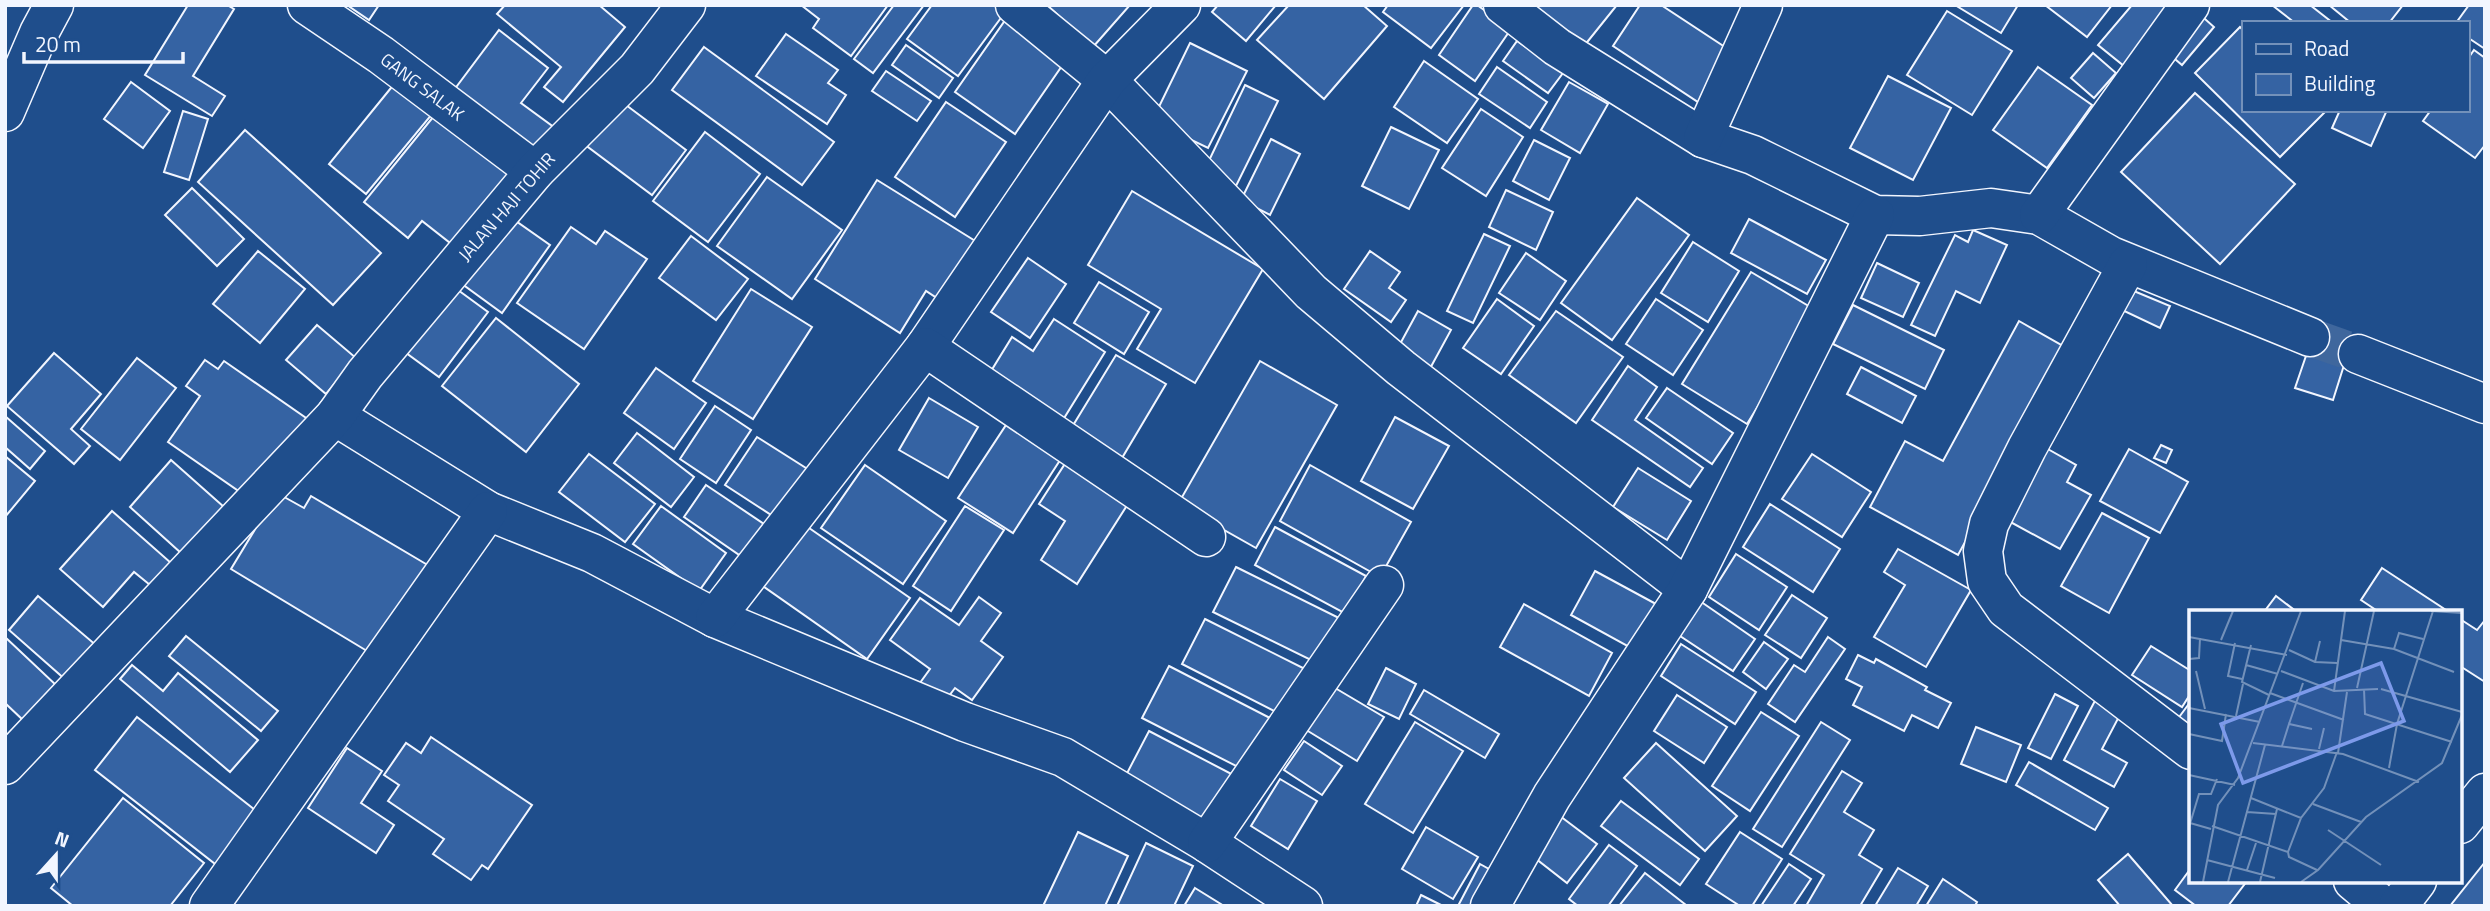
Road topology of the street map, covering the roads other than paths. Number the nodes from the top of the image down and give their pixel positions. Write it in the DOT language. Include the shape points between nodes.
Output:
graph roads {
  1 [pos="54,5"];
  2 [pos="307,5"];
  3 [pos="686,5"];
  4 [pos="1015,5"];
  5 [pos="1181,5"];
  6 [pos="1503,5"];
  7 [pos="1763,5"];
  8 [pos="2190,5"];
  9 [pos="1107,80"];
  10 [pos="5,112"];
  11 [pos="1703,138"];
  12 [pos="535,171"];
  13 [pos="1875,215"];
  14 [pos="2039,215"];
  15 [pos="2128,264"];
  16 [pos="2310,337"];
  17 [pos="925,347"];
  18 [pos="2358,354"];
  19 [pos="2485,404"];
  20 [pos="335,416"];
  21 [pos="488,512"];
  22 [pos="1206,537"];
  23 [pos="1384,585"];
  24 [pos="1688,589"];
  25 [pos="715,618"];
  26 [pos="2189,748"];
  27 [pos="5,765"];
  28 [pos="2485,793"];
  29 [pos="2462,822"];
  30 [pos="1208,843"];
  31 [pos="2355,883"];
  32 [pos="2415,883"];
  33 [pos="209,906"];
  34 [pos="1303,906"];
  35 [pos="1490,906"];
  36 [pos="2383,906"];
  37 [pos="2398,906"];
  1 -- 10 [label="street"];
  2 -- 12 [label="street, GANG SALAK"];
  3 -- 12 [label="street, JALAN HAJI TOHIR" via="637,69"];
  4 -- 9 [label="street"];
  5 -- 9 [label="street"];
  6 -- 11 [label="street" via="1557,47"];
  7 -- 11 [label="street"];
  8 -- 14 [label="street"];
  9 -- 17 [label="street"];
  9 -- 24 [label="street" via="1311,292 1401,368"];
  11 -- 13 [label="street" via="1753,155"];
  12 -- 20 [label="street, JALAN HAJI TOHIR"];
  13 -- 14 [label="street" via="1920,216 1991,208"];
  13 -- 24 [label="street"];
  14 -- 15 [label="street"];
  15 -- 16 [label="street"];
  15 -- 26 [label="street" via="2027,448 1989,524 1983,551 1987,581 2006,609"];
  17 -- 22 [label="street"];
  17 -- 25 [label="street"];
  18 -- 19 [label="street"];
  20 -- 21 [label="street"];
  20 -- 27 [label="street, JALAN HAJI TOHIR"];
  21 -- 25 [label="street" via="592,553"];
  21 -- 33 [label="street"];
  23 -- 30 [label="street"];
  24 -- 35 [label="street" via="1552,796"];
  25 -- 30 [label="street" via="965,722 1063,757"];
  28 -- 29 [label="street"];
  30 -- 34 [label="street"];
  31 -- 36 [label="street"];
  32 -- 37 [label="street"];
}
